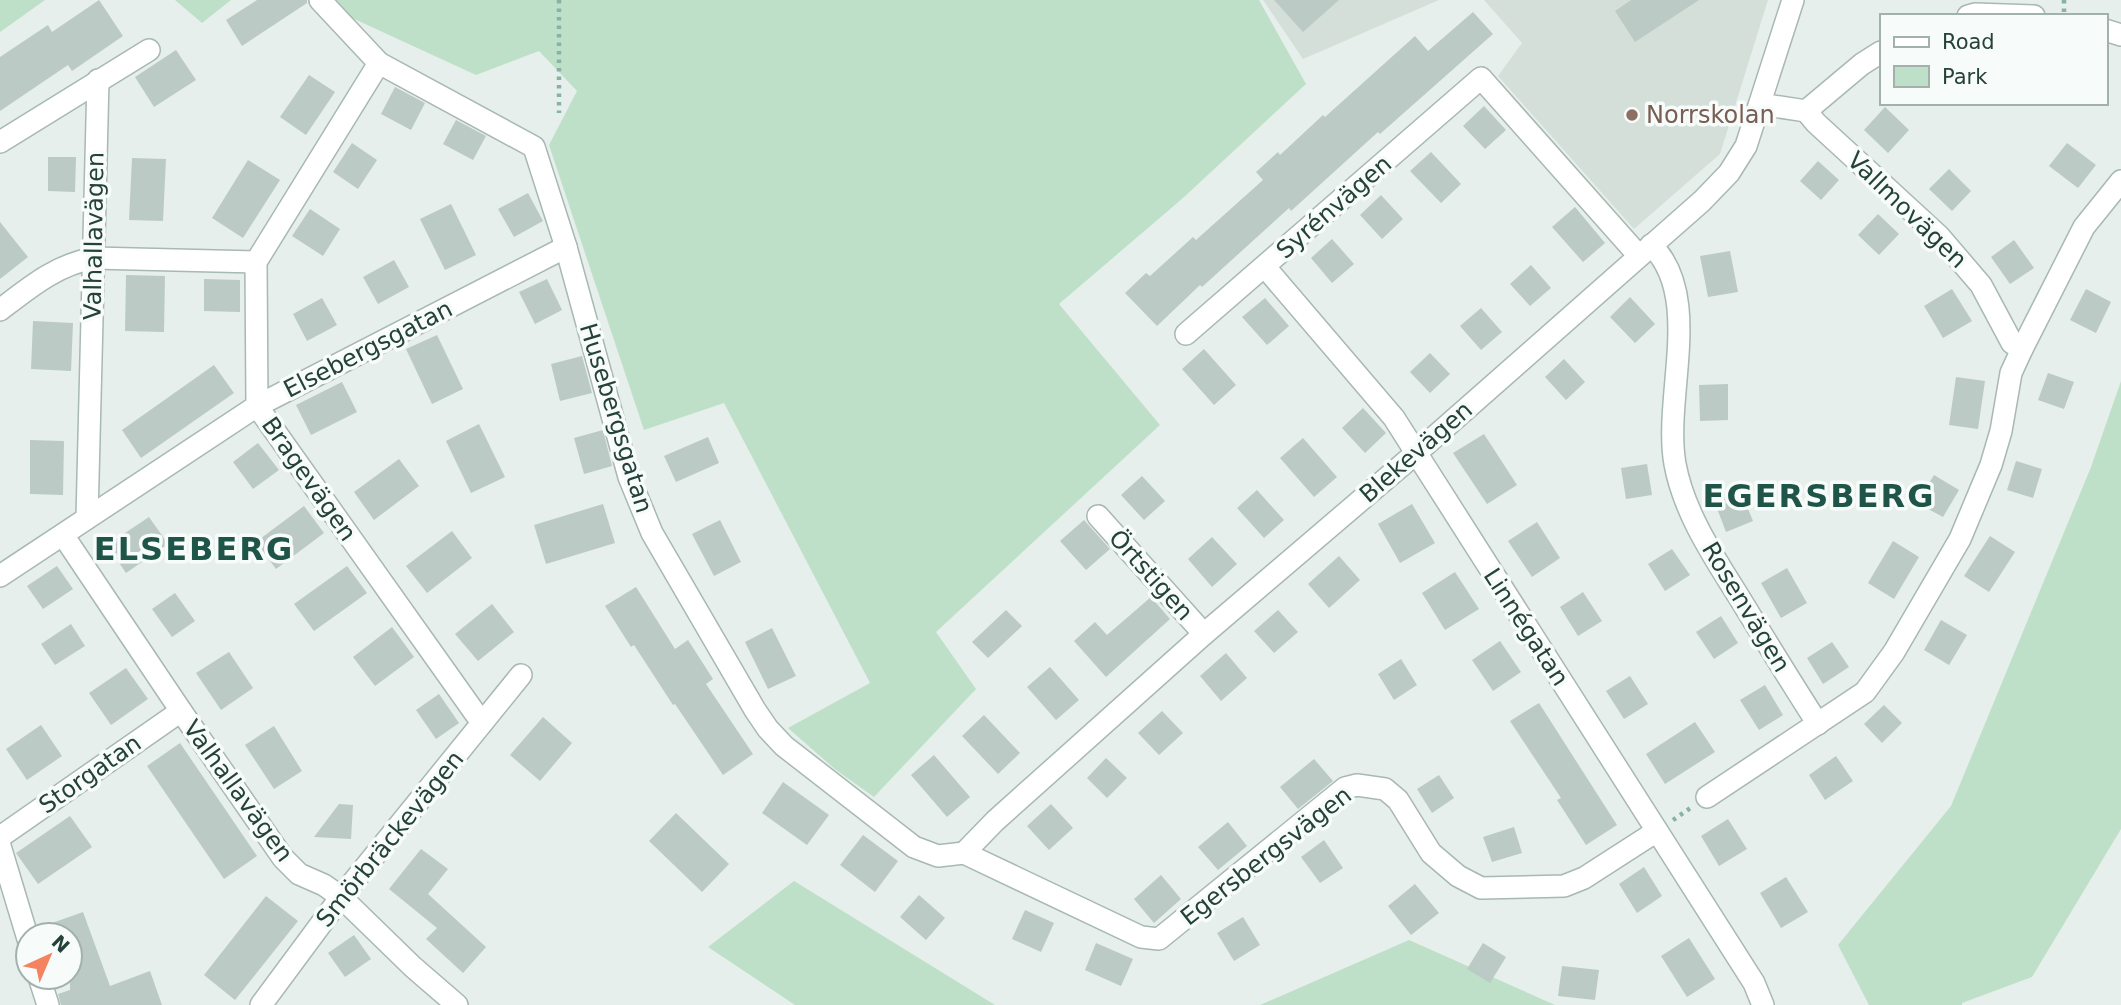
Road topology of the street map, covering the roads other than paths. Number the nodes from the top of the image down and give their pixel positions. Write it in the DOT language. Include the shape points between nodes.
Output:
graph roads {
  1 [pos="320,0"];
  2 [pos="1793,0"];
  3 [pos="149,50"];
  4 [pos="1880,53"];
  5 [pos="379,62"];
  6 [pos="1481,78"];
  7 [pos="98,80"];
  8 [pos="1760,104"];
  9 [pos="1806,111"];
  10 [pos="0,142"];
  11 [pos="2121,181"];
  12 [pos="566,247"];
  13 [pos="1645,250"];
  14 [pos="94,258"];
  15 [pos="256,262"];
  16 [pos="1265,267"];
  17 [pos="0,310"];
  18 [pos="1186,334"];
  19 [pos="2022,349"];
  20 [pos="257,406"];
  21 [pos="1416,454"];
  22 [pos="1098,516"];
  23 [pos="87,518"];
  24 [pos="63,535"];
  25 [pos="0,576"];
  26 [pos="1204,634"];
  27 [pos="521,675"];
  28 [pos="181,711"];
  29 [pos="482,723"];
  30 [pos="1818,724"];
  31 [pos="1707,797"];
  32 [pos="1657,831"];
  33 [pos="0,837"];
  34 [pos="0,846"];
  35 [pos="964,853"];
  36 [pos="341,897"];
  37 [pos="23,921"];
  38 [pos="261,1005"];
  39 [pos="457,1005"];
  40 [pos="1763,1005"];
  1 -- 5 [label="street, Husebergsgatan"];
  2 -- 8 [label="street, Blekevägen"];
  3 -- 7 [label="street"];
  4 -- 9 [label="street"];
  5 -- 12 [label="street, Husebergsgatan" via="534,147"];
  5 -- 15 [label="street"];
  6 -- 13 [label="street, Rosenvägen"];
  6 -- 16 [label="street, Syrénvägen"];
  7 -- 10 [label="street"];
  7 -- 14 [label="street, Valhallavägen"];
  8 -- 9 [label="street"];
  8 -- 13 [label="street, Blekevägen" via="1746,146 1729,173"];
  9 -- 19 [label="street, Vallmovägen" via="1940,236 1981,285 2012,343"];
  11 -- 19 [label="street" via="2084,227"];
  12 -- 20 [label="street, Elsebergsgatan"];
  12 -- 35 [label="street, Husebergsgatan" via="639,507 755,710 783,746 914,847 938,856"];
  13 -- 21 [label="street, Blekevägen"];
  13 -- 30 [label="street, Rosenvägen" via="1669,267 1679,303 1671,437 1686,500 1708,547"];
  14 -- 15 [label="street"];
  14 -- 17 [label="street" via="53,272"];
  14 -- 23 [label="street, Valhallavägen"];
  15 -- 20 [label="street, Bragevägen"];
  16 -- 18 [label="street, Syrénvägen"];
  16 -- 21 [label="street, Linnégatan" via="1394,418"];
  19 -- 30 [label="street" via="2011,373 1991,465 1925,602 1865,692"];
  20 -- 23 [label="street, Elsebergsgatan"];
  20 -- 29 [label="street, Bragevägen"];
  21 -- 26 [label="street, Blekevägen"];
  21 -- 32 [label="street, Linnégatan"];
  22 -- 26 [label="street, Örtstigen"];
  23 -- 24 [label="street, Elsebergsgatan"];
  24 -- 25 [label="street, Elsebergsgatan"];
  24 -- 28 [label="street, Valhallavägen"];
  26 -- 35 [label="street, Blekevägen"];
  27 -- 29 [label="street, Smörbräckevägen"];
  28 -- 33 [label="street, Storgatan"];
  28 -- 36 [label="street, Valhallavägen" via="283,858 299,874"];
  29 -- 36 [label="street, Smörbräckevägen"];
  30 -- 31 [label="street"];
  32 -- 35 [label="street, Egersbergsvägen" via="1564,886 1481,888 1431,853 1398,800 1385,789 1357,785 1345,789 1159,939 1141,937"];
  32 -- 40 [label="street, Linnégatan" via="1754,983"];
  34 -- 37 [label="street"];
  36 -- 38 [label="street, Smörbräckevägen"];
  36 -- 39 [label="street, Valhallavägen"];
}
